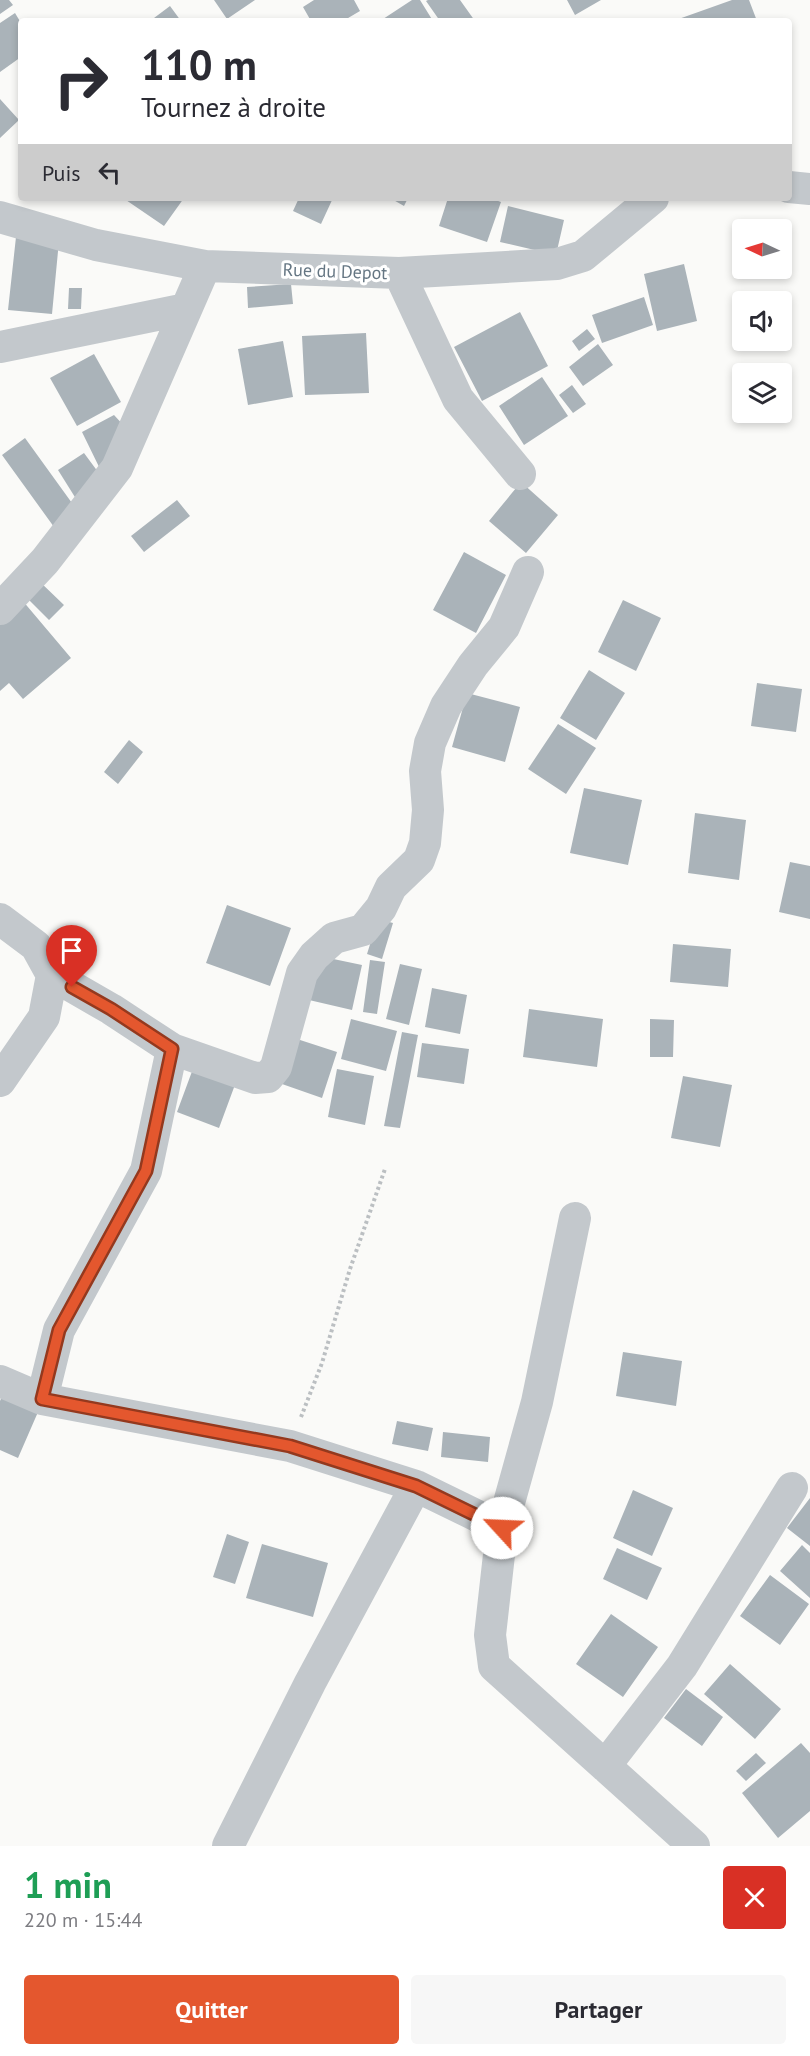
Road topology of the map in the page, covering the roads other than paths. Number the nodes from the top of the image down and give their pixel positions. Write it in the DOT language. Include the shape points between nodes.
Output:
graph roads {
  1 [pos="792,187"];
  2 [pos="810,189"];
  3 [pos="649,201"];
  4 [pos="0,217"];
  5 [pos="205,266"];
  6 [pos="399,273"];
  7 [pos="186,309"];
  8 [pos="0,347"];
  9 [pos="519,474"];
  10 [pos="528,572"];
  11 [pos="0,609"];
  12 [pos="0,919"];
  13 [pos="52,975"];
  14 [pos="172,1049"];
  15 [pos="0,1081"];
  16 [pos="575,1218"];
  17 [pos="0,1381"];
  18 [pos="42,1399"];
  19 [pos="416,1486"];
  20 [pos="792,1488"];
  21 [pos="502,1528"];
  22 [pos="605,1766"];
  23 [pos="228,1846"];
  24 [pos="694,1846"];
  1 -- 2 [label="street"];
  3 -- 6 [label="street, Rue du Depot" via="582,256 557,264"];
  4 -- 5 [label="street, Rue du Depot" via="96,245"];
  5 -- 6 [label="street, Rue du Depot"];
  5 -- 7 [label="street"];
  6 -- 9 [label="street" via="458,399"];
  7 -- 8 [label="street"];
  7 -- 11 [label="street" via="117,468 45,561"];
  10 -- 14 [label="street" via="504,627 446,706 430,743 425,771 425,843 419,860 391,887 381,908 363,930 334,938 302,973 276,1067 268,1077 255,1078"];
  12 -- 13 [label="street" via="36,946"];
  13 -- 14 [label="street"];
  13 -- 15 [label="street" via="44,1017"];
  14 -- 18 [label="street" via="146,1171 59,1330"];
  16 -- 21 [label="street" via="537,1402"];
  17 -- 18 [label="street"];
  18 -- 19 [label="street" via="290,1446"];
  19 -- 21 [label="street"];
  19 -- 23 [label="street"];
  20 -- 22 [label="street" via="682,1666"];
  21 -- 22 [label="street" via="490,1635 495,1666"];
  22 -- 24 [label="street"];
}
